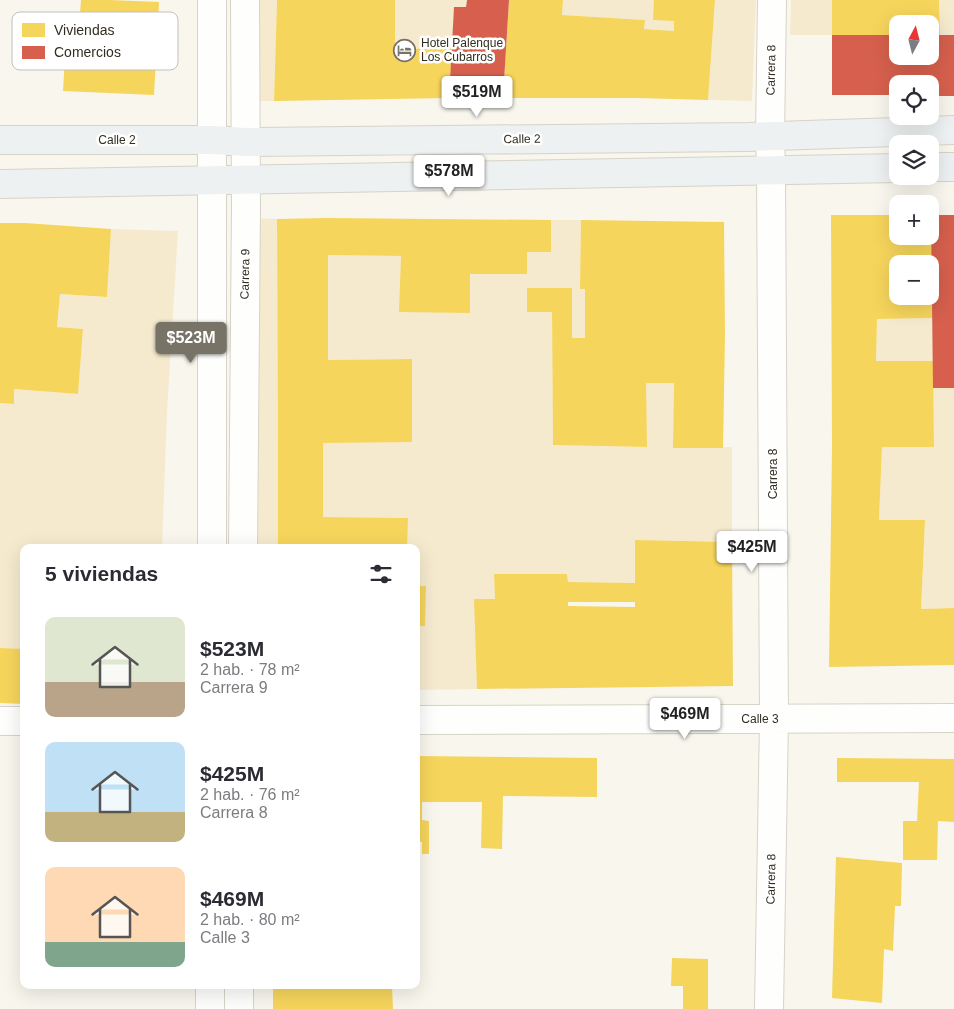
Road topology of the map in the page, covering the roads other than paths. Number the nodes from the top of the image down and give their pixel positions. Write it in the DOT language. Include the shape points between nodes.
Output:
graph roads {
  1 [pos="212,0"];
  2 [pos="245,0"];
  3 [pos="772,0"];
  4 [pos="954,130"];
  5 [pos="770,136"];
  6 [pos="0,140"];
  7 [pos="213,140"];
  8 [pos="246,142"];
  9 [pos="954,166"];
  10 [pos="939,167"];
  11 [pos="889,168"];
  12 [pos="771,170"];
  13 [pos="246,179"];
  14 [pos="213,180"];
  15 [pos="0,184"];
  16 [pos="212,544"];
  17 [pos="242,544"];
  18 [pos="954,718"];
  19 [pos="774,719"];
  20 [pos="420,720"];
  21 [pos="0,721"];
  22 [pos="20,721"];
  23 [pos="210,989"];
  24 [pos="239,989"];
  25 [pos="210,1009"];
  26 [pos="239,1009"];
  27 [pos="769,1009"];
  1 -- 7 [label="street"];
  2 -- 8 [label="street, Carrera 9"];
  3 -- 5 [label="street, Carrera 8"];
  4 -- 5 [label="street, Calle 2"];
  5 -- 8 [label="street, Calle 2"];
  5 -- 12 [label="street, Carrera 8"];
  6 -- 7 [label="street, Calle 2"];
  7 -- 8 [label="street, Calle 2"];
  7 -- 14 [label="street"];
  8 -- 13 [label="street, Carrera 9"];
  9 -- 10 [label="street"];
  11 -- 12 [label="street"];
  12 -- 13 [label="street"];
  12 -- 19 [label="street, Carrera 8"];
  13 -- 14 [label="street"];
  13 -- 17 [label="street, Carrera 9"];
  14 -- 15 [label="street"];
  14 -- 16 [label="street"];
  18 -- 19 [label="street, Calle 3"];
  19 -- 20 [label="street, Calle 3"];
  19 -- 27 [label="street, Carrera 8"];
  21 -- 22 [label="street"];
  23 -- 25 [label="street"];
  24 -- 26 [label="street"];
}
